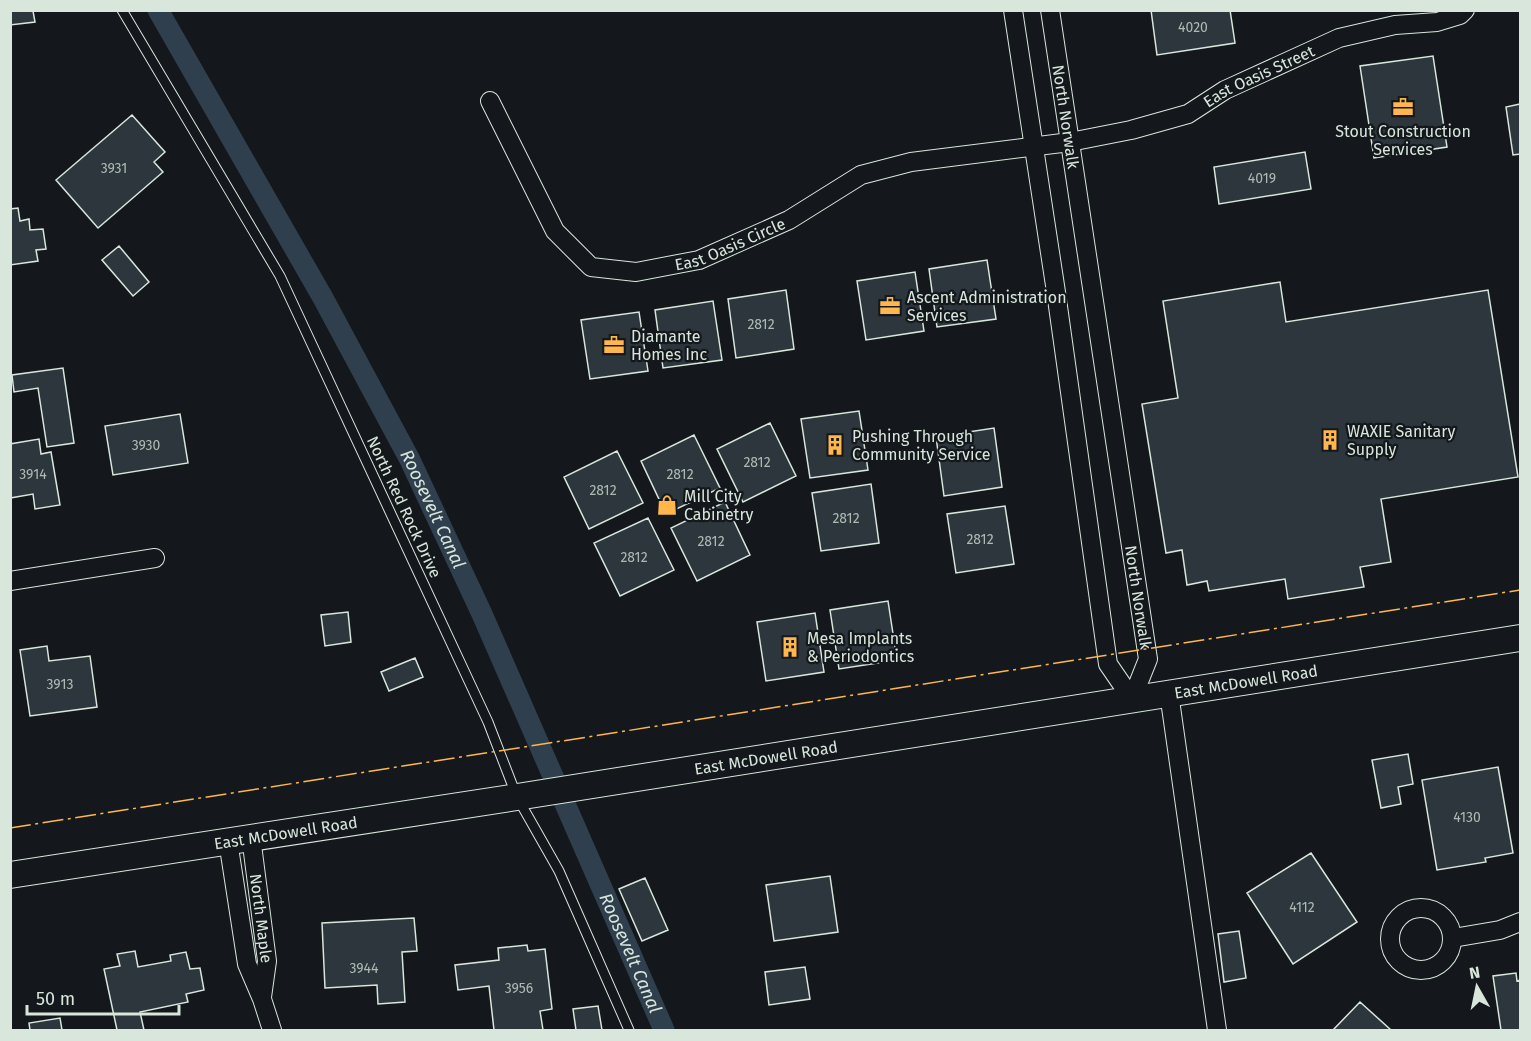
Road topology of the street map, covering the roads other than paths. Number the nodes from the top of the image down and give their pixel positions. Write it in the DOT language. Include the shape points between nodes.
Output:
graph roads {
  1 [pos="122,10"];
  2 [pos="1013,10"];
  3 [pos="1050,10"];
  4 [pos="1465,10"];
  5 [pos="490,100"];
  6 [pos="1061,143"];
  7 [pos="1033,147"];
  8 [pos="155,558"];
  9 [pos="10,581"];
  10 [pos="1521,638"];
  11 [pos="1169,693"];
  12 [pos="1132,699"];
  13 [pos="522,796"];
  14 [pos="239,839"];
  15 [pos="10,875"];
  16 [pos="1521,922"];
  17 [pos="1453,938"];
  18 [pos="272,1030"];
  19 [pos="629,1030"];
  20 [pos="1217,1030"];
  1 -- 13 [label="lane, North Red Rock Drive" via="280,276"];
  2 -- 7 [label="street"];
  3 -- 6 [label="street, North Norwalk"];
  4 -- 6 [label="street, East Oasis Street" via="1437,22 1395,25 1339,38 1226,90 1188,114"];
  5 -- 7 [label="street, East Oasis Circle" via="555,231 591,267 636,272 699,260 789,220 861,174 911,162"];
  6 -- 7 [label="street, East Oasis Circle"];
  6 -- 12 [label="street, North Norwalk" via="1148,659"];
  7 -- 12 [label="street" via="1108,664"];
  8 -- 9 [label="street"];
  10 -- 11 [label="main road, East McDowell Road"];
  11 -- 12 [label="main road, East McDowell Road"];
  11 -- 20 [label="street"];
  12 -- 13 [label="main road, East McDowell Road"];
  13 -- 14 [label="main road, East McDowell Road"];
  13 -- 19 [label="lane, North Red Rock Drive"];
  14 -- 15 [label="main road, East McDowell Road"];
  14 -- 18 [label="street, North Maple" via="247,964"];
  16 -- 17 [label="street"];
}
